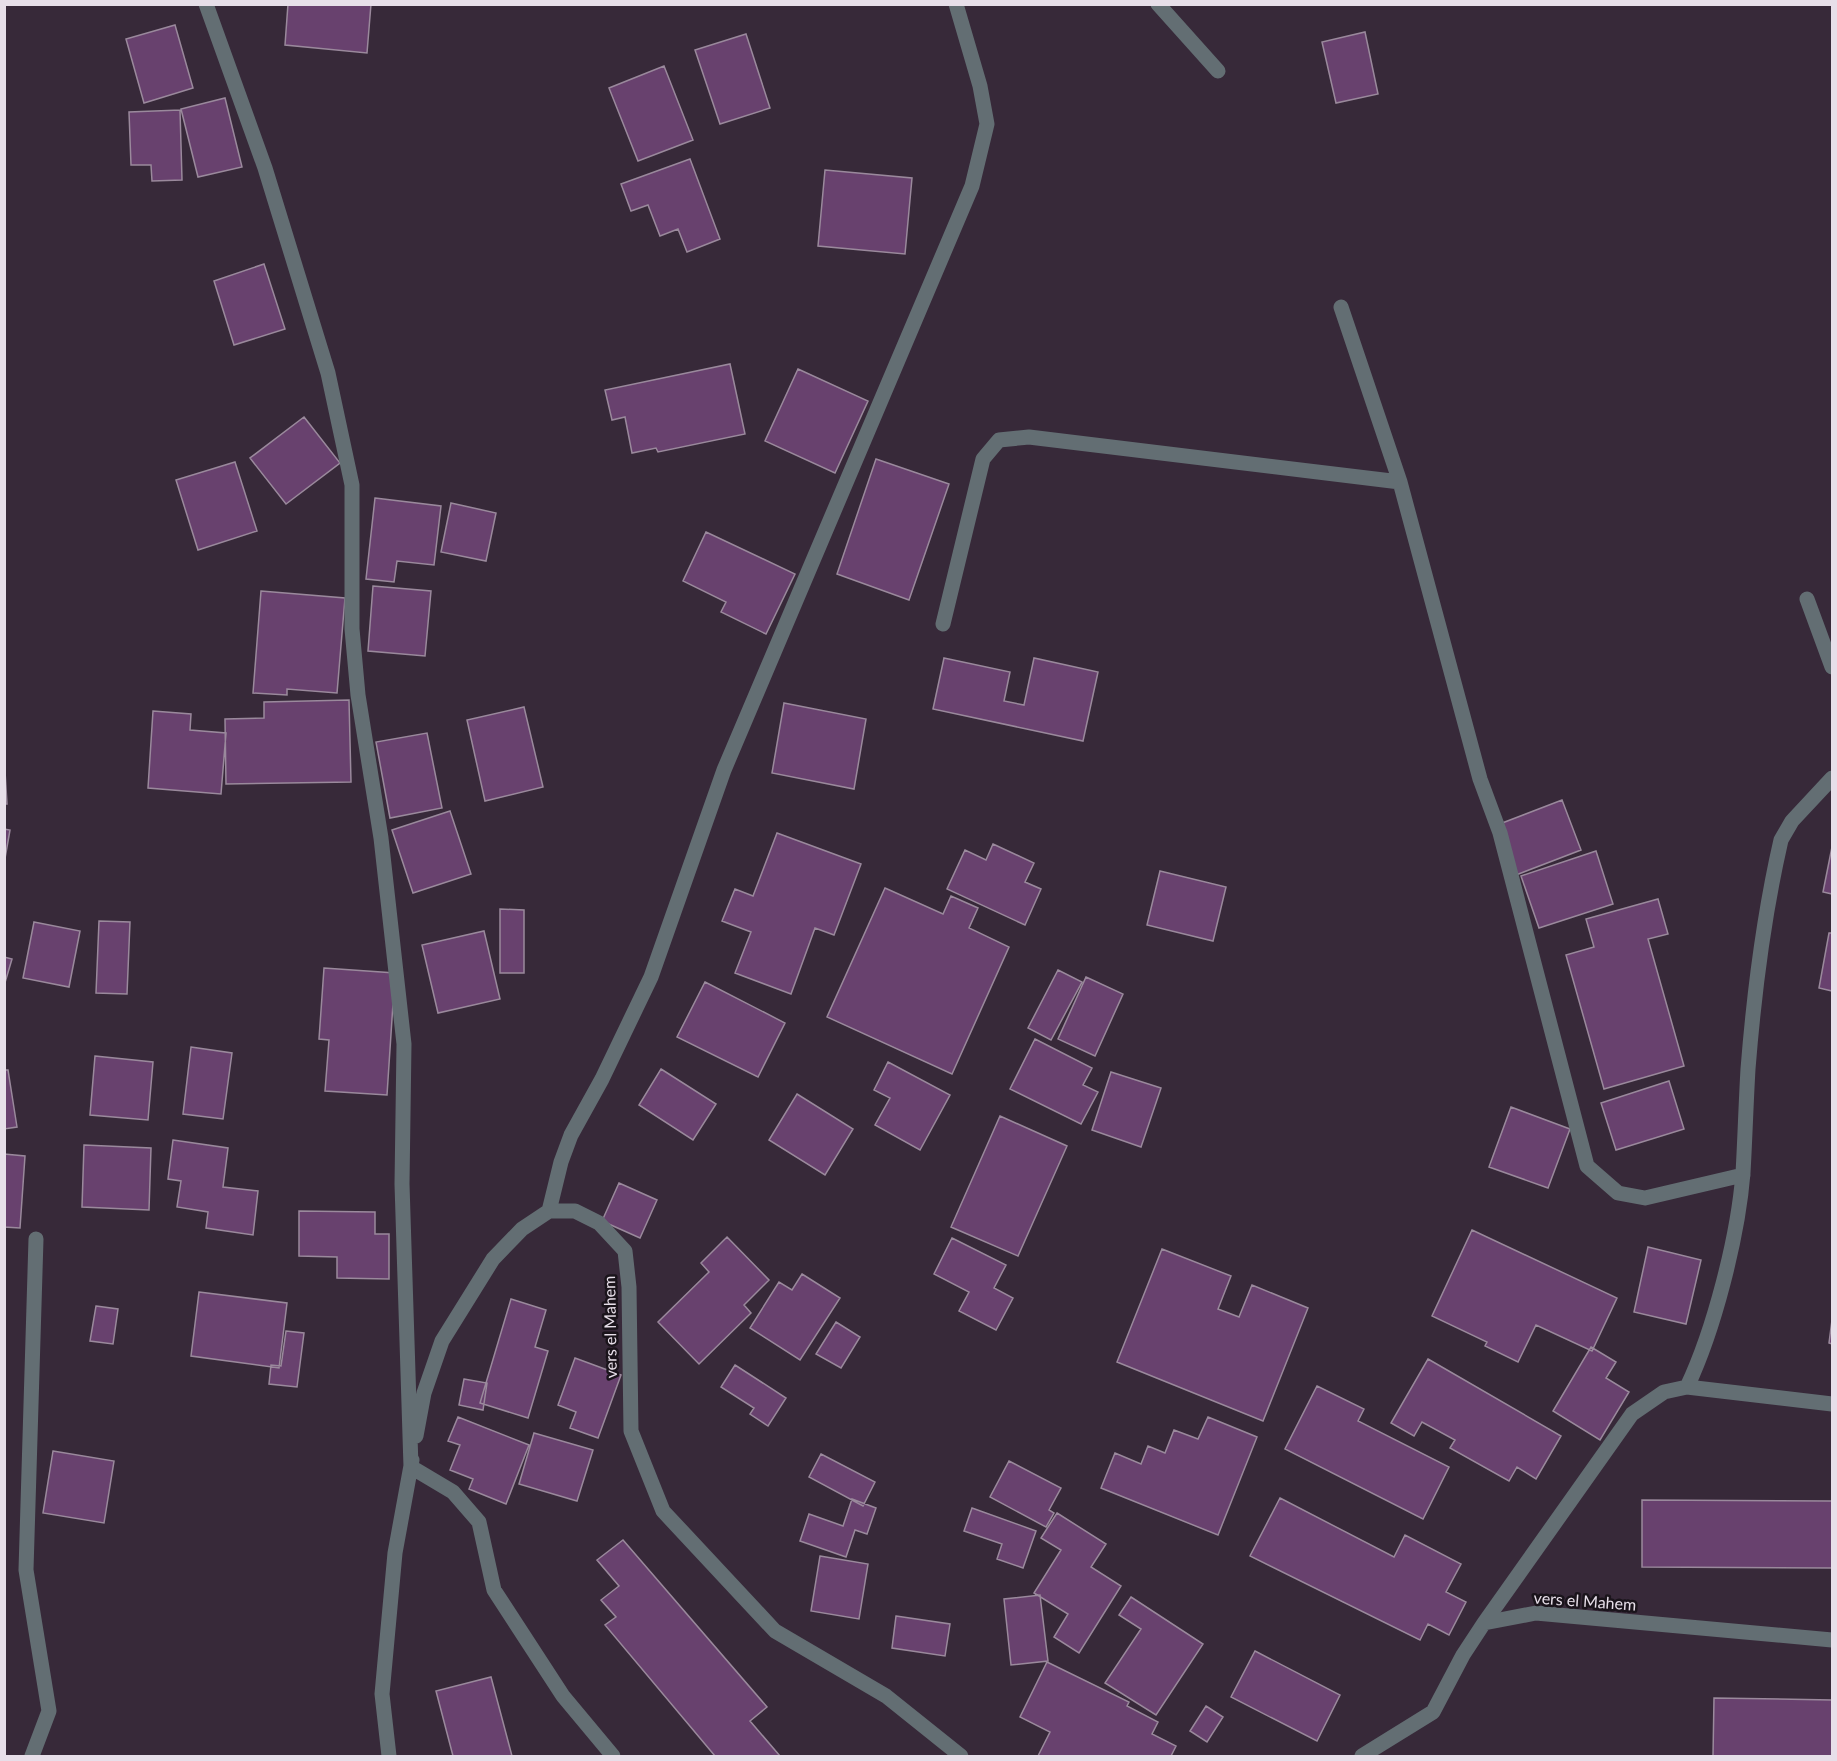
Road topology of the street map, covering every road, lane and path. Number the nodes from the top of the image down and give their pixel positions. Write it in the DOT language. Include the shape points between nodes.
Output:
graph roads {
  1 [pos="206,4"];
  2 [pos="956,4"];
  3 [pos="1158,4"];
  4 [pos="1218,71"];
  5 [pos="1341,307"];
  6 [pos="1400,482"];
  7 [pos="1807,598"];
  8 [pos="943,624"];
  9 [pos="1833,667"];
  10 [pos="1833,778"];
  11 [pos="1743,1175"];
  12 [pos="549,1211"];
  13 [pos="36,1239"];
  14 [pos="1687,1387"];
  15 [pos="1833,1404"];
  16 [pos="411,1467"];
  17 [pos="1484,1623"];
  18 [pos="1833,1641"];
  19 [pos="32,1756"];
  20 [pos="389,1756"];
  21 [pos="614,1756"];
  22 [pos="962,1756"];
  23 [pos="1362,1756"];
  1 -- 16 [label="street" via="265,168 328,373 352,484 352,629 358,695 382,849 404,1044 402,1184"];
  2 -- 12 [label="street" via="987,124 972,186 724,770 651,977 571,1135"];
  3 -- 4 [label="street"];
  5 -- 6 [label="street"];
  6 -- 8 [label="street" via="1029,437 999,440 983,459"];
  6 -- 11 [label="street" via="1480,779 1500,833 1587,1166 1618,1193 1645,1198"];
  7 -- 9 [label="street"];
  10 -- 11 [label="street" via="1792,820 1781,840 1748,1067"];
  11 -- 14 [label="street" via="1716,1306 1702,1356"];
  12 -- 16 [label="street" via="522,1229 493,1258 442,1341 424,1394"];
  12 -- 22 [label="street, vers el Mahem" via="575,1211 598,1223 625,1251 631,1431 663,1511 775,1631 886,1696"];
  13 -- 19 [label="street" via="26,1570 49,1711"];
  14 -- 15 [label="street"];
  14 -- 17 [label="street" via="1664,1392 1632,1414"];
  16 -- 20 [label="street" via="395,1553 382,1694"];
  16 -- 21 [label="street" via="453,1492 479,1522 494,1590 563,1696"];
  17 -- 18 [label="street, vers el Mahem" via="1536,1613"];
  17 -- 23 [label="street" via="1432,1712"];
}
